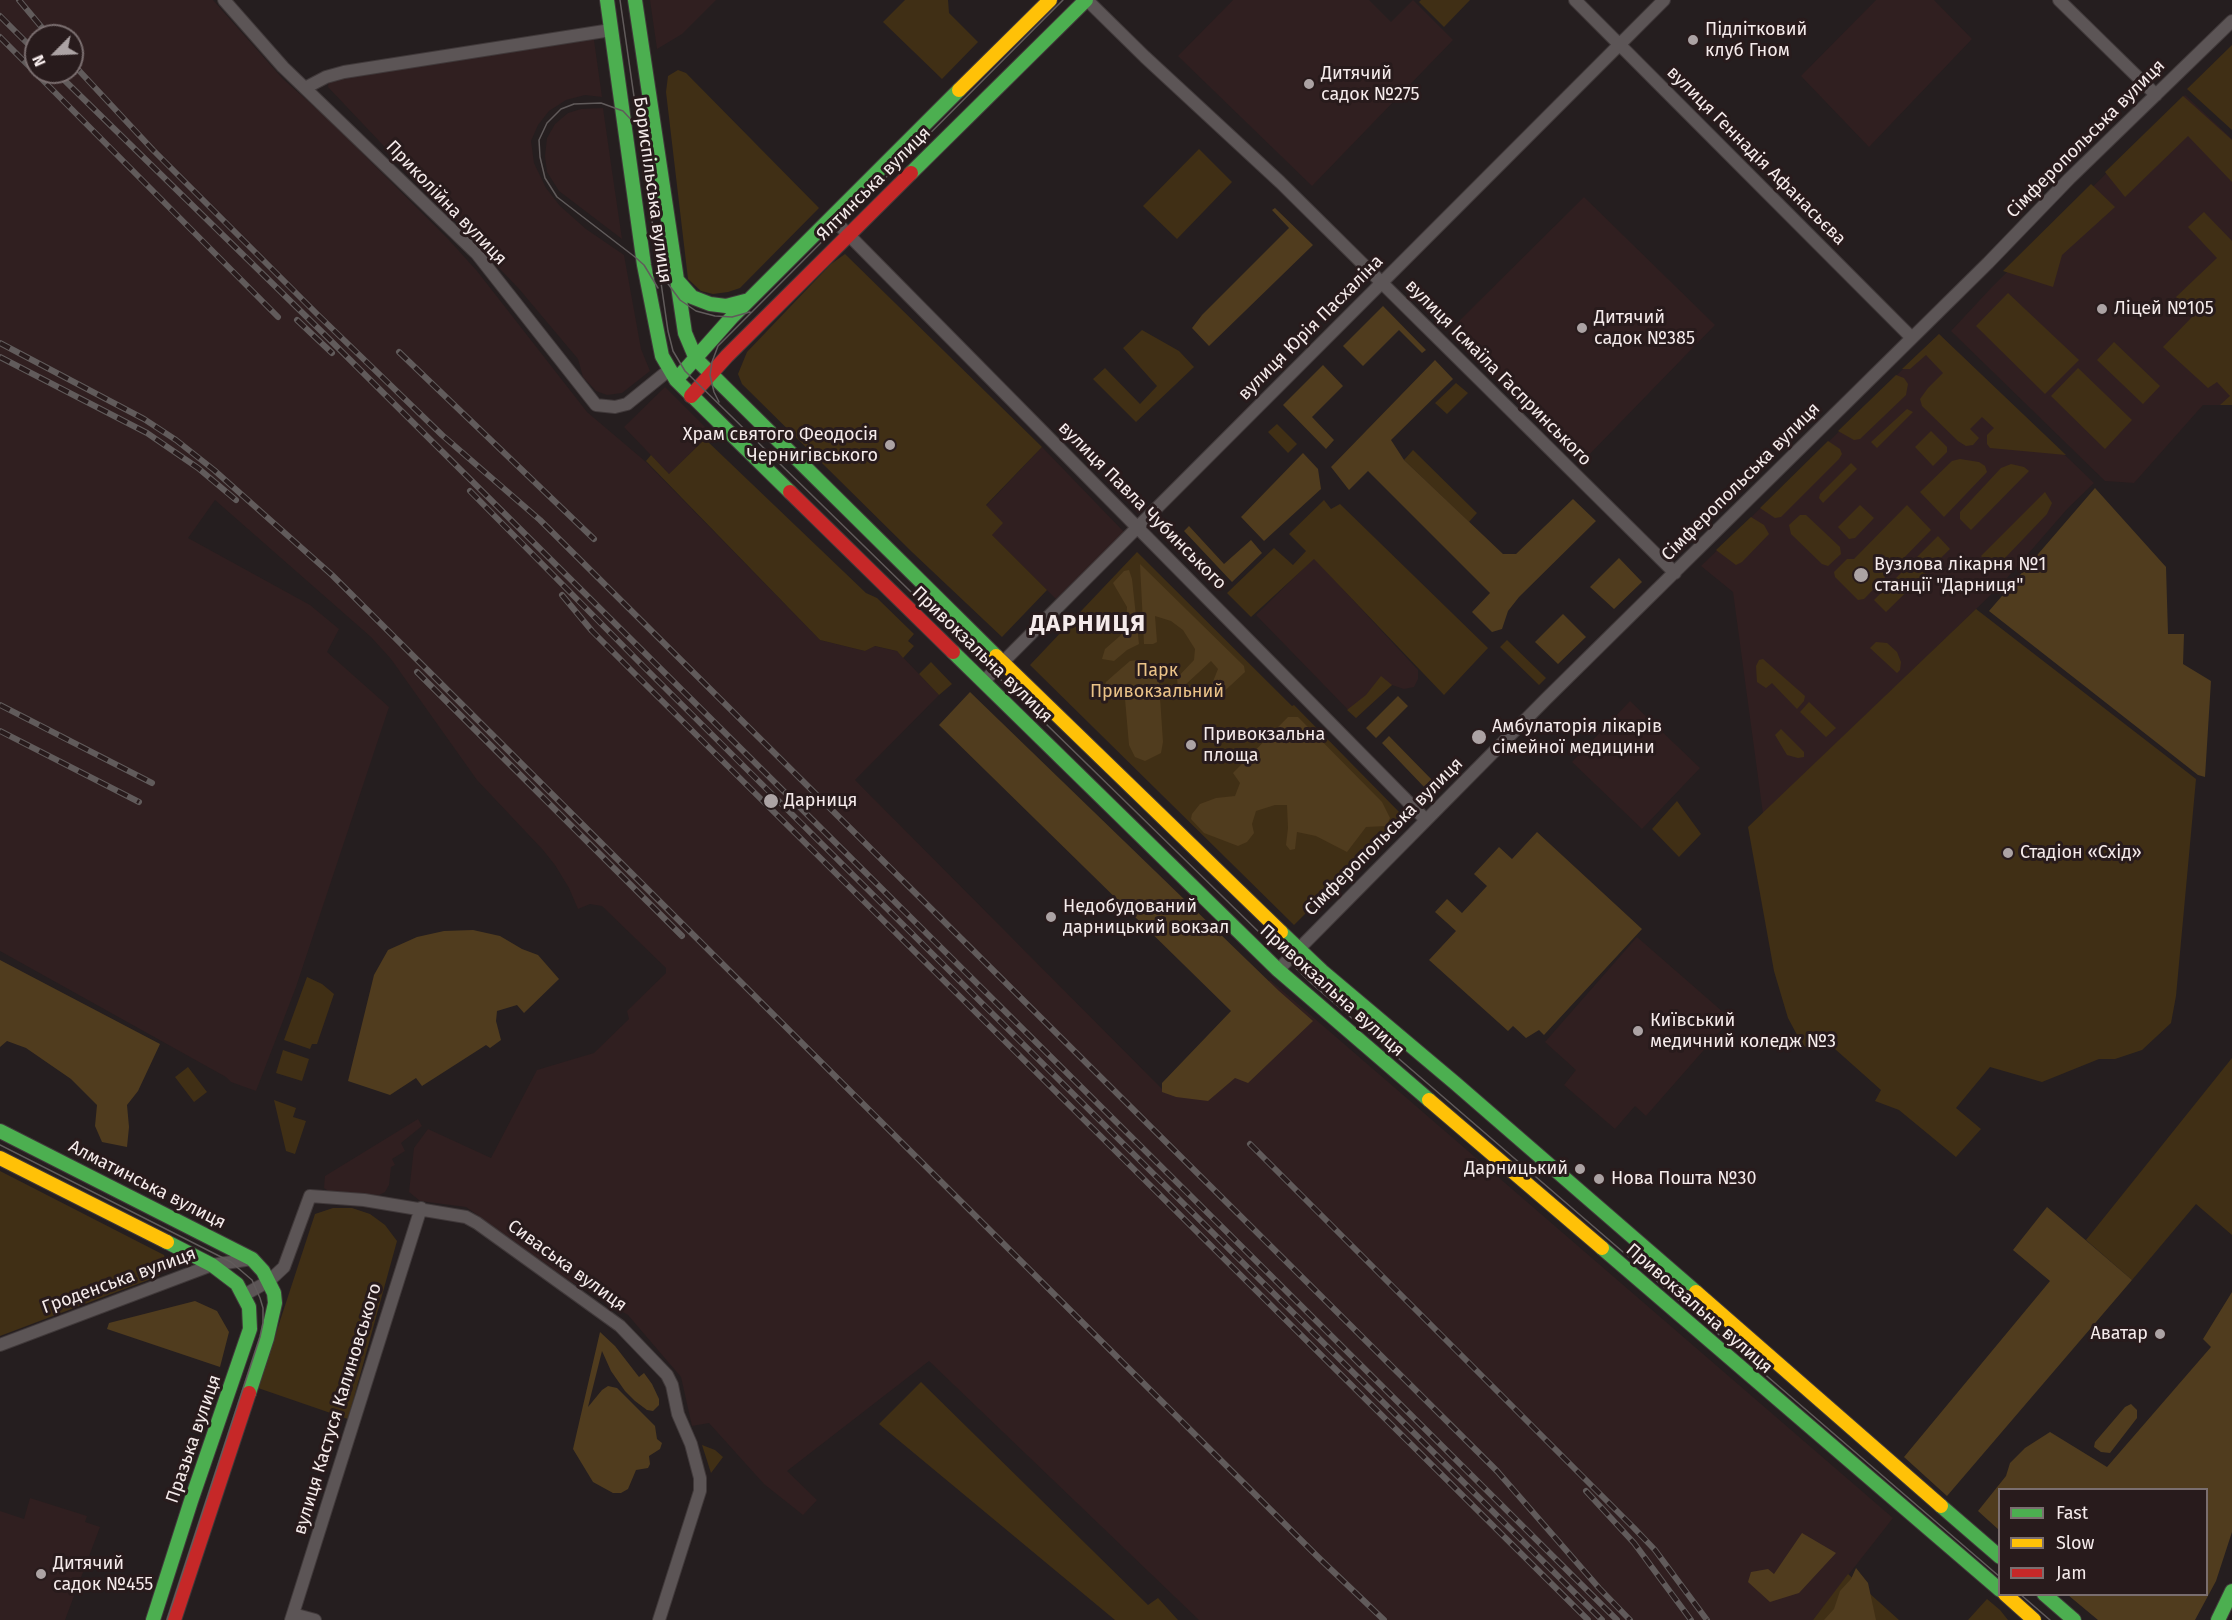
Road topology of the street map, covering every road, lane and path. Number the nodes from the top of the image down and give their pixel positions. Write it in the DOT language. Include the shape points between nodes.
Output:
graph roads {
  1 [pos="224,0"];
  2 [pos="607,0"];
  3 [pos="635,0"];
  4 [pos="1050,0"];
  5 [pos="1086,0"];
  6 [pos="1575,0"];
  7 [pos="1664,0"];
  8 [pos="2060,0"];
  9 [pos="2232,21"];
  10 [pos="611,30"];
  11 [pos="1618,44"];
  12 [pos="305,88"];
  13 [pos="2156,95"];
  14 [pos="832,218"];
  15 [pos="849,235"];
  16 [pos="676,279"];
  17 [pos="1382,283"];
  18 [pos="753,298"];
  19 [pos="1912,338"];
  20 [pos="727,356"];
  21 [pos="696,359"];
  22 [pos="673,375"];
  23 [pos="710,375"];
  24 [pos="691,396"];
  25 [pos="737,401"];
  26 [pos="1137,527"];
  27 [pos="1675,573"];
  28 [pos="1002,663"];
  29 [pos="984,681"];
  30 [pos="1426,820"];
  31 [pos="1298,948"];
  32 [pos="1278,970"];
  33 [pos="0,1131"];
  34 [pos="0,1158"];
  35 [pos="421,1208"];
  36 [pos="252,1259"];
  37 [pos="212,1265"];
  38 [pos="270,1281"];
  39 [pos="244,1295"];
  40 [pos="0,1345"];
  41 [pos="1998,1555"];
  42 [pos="1998,1589"];
  43 [pos="2232,1591"];
  44 [pos="2005,1596"];
  45 [pos="2006,1596"];
  46 [pos="2047,1597"];
  47 [pos="292,1617"];
  48 [pos="153,1620"];
  49 [pos="174,1620"];
  50 [pos="315,1620"];
  51 [pos="659,1620"];
  52 [pos="2017,1620"];
  53 [pos="2034,1620"];
  54 [pos="2042,1620"];
  55 [pos="2074,1620"];
  56 [pos="2218,1620"];
  1 -- 12 [label="street, Приколійна вулиця"];
  2 -- 10 [label="main road, Бориспільська вулиця"];
  3 -- 16 [label="main road, Бориспільська вулиця"];
  4 -- 14 [label="main road, Ялтинська вулиця"];
  5 -- 15 [label="main road, Ялтинська вулиця"];
  5 -- 17 [label="street, вулиця Ісмаїла Гаспринського"];
  6 -- 11 [label="street, вулиця Геннадія Афанасьєва"];
  7 -- 11 [label="street, вулиця Юрія Пасхаліна"];
  8 -- 13 [label="street"];
  9 -- 13 [label="street, Сімферопольська вулиця"];
  10 -- 12 [label="street" via="344,72"];
  10 -- 22 [label="main road, Бориспільська вулиця" via="644,265 660,347"];
  11 -- 17 [label="street, вулиця Юрія Пасхаліна"];
  11 -- 19 [label="street, вулиця Геннадія Афанасьєва"];
  12 -- 22 [label="street, Приколійна вулиця" via="477,254 596,405 627,404"];
  13 -- 19 [label="street, Сімферопольська вулиця"];
  14 -- 15 [label="street, вулиця Павла Чубинського"];
  14 -- 18 [label="main road, Ялтинська вулиця"];
  15 -- 20 [label="main road, Ялтинська вулиця"];
  15 -- 26 [label="street, вулиця Павла Чубинського"];
  16 -- 18 [label="main road" via="692,297 710,304 726,306"];
  16 -- 21 [label="main road, Бориспільська вулиця" via="685,333"];
  17 -- 26 [label="street, вулиця Юрія Пасхаліна"];
  17 -- 27 [label="street, вулиця Ісмаїла Гаспринського"];
  18 -- 21 [label="main road, Ялтинська вулиця"];
  19 -- 27 [label="street, Сімферопольська вулиця"];
  20 -- 23 [label="main road, Ялтинська вулиця"];
  20 -- 25 [label="main road" via="726,375"];
  21 -- 22 [label="main road, Ялтинська вулиця"];
  21 -- 23 [label="main road, Привокзальна вулиця"];
  22 -- 24 [label="main road, Привокзальна вулиця"];
  23 -- 24 [label="main road, Ялтинська вулиця"];
  23 -- 25 [label="main road, Привокзальна вулиця"];
  24 -- 29 [label="main road, Привокзальна вулиця"];
  25 -- 28 [label="main road, Привокзальна вулиця"];
  26 -- 28 [label="street, вулиця Юрія Пасхаліна"];
  26 -- 30 [label="street, вулиця Павла Чубинського"];
  27 -- 30 [label="street, Сімферопольська вулиця"];
  28 -- 29 [label="street, вулиця Юрія Пасхаліна"];
  28 -- 31 [label="main road, Привокзальна вулиця"];
  29 -- 32 [label="main road, Привокзальна вулиця"];
  30 -- 31 [label="street, Сімферопольська вулиця"];
  31 -- 32 [label="street, Сімферопольська вулиця"];
  31 -- 41 [label="main road, Привокзальна вулиця"];
  32 -- 42 [label="main road, Привокзальна вулиця"];
  33 -- 36 [label="main road, Алматинська вулиця"];
  34 -- 37 [label="main road"];
  35 -- 38 [label="street, Сиваська вулиця" via="310,1196 284,1267"];
  35 -- 47 [label="street, вулиця Кастуся Калиновського"];
  35 -- 51 [label="street, Сиваська вулиця" via="477,1223 620,1326 672,1385 678,1414 696,1461 700,1491"];
  36 -- 37 [label="street, Гроденська вулиця"];
  36 -- 38 [label="main road, Алматинська вулиця"];
  37 -- 39 [label="main road" via="237,1284"];
  37 -- 40 [label="street, Гроденська вулиця"];
  38 -- 39 [label="street"];
  38 -- 49 [label="main road, Празька вулиця" via="275,1303 267,1338"];
  39 -- 48 [label="main road, Празька вулиця" via="250,1317 246,1341"];
  43 -- 56 [label="main road"];
  44 -- 52 [label="main road"];
  45 -- 53 [label="main road, Привокзальна вулиця"];
  46 -- 54 [label="main road"];
  46 -- 55 [label="main road"];
  47 -- 50 [label="street"];
}
